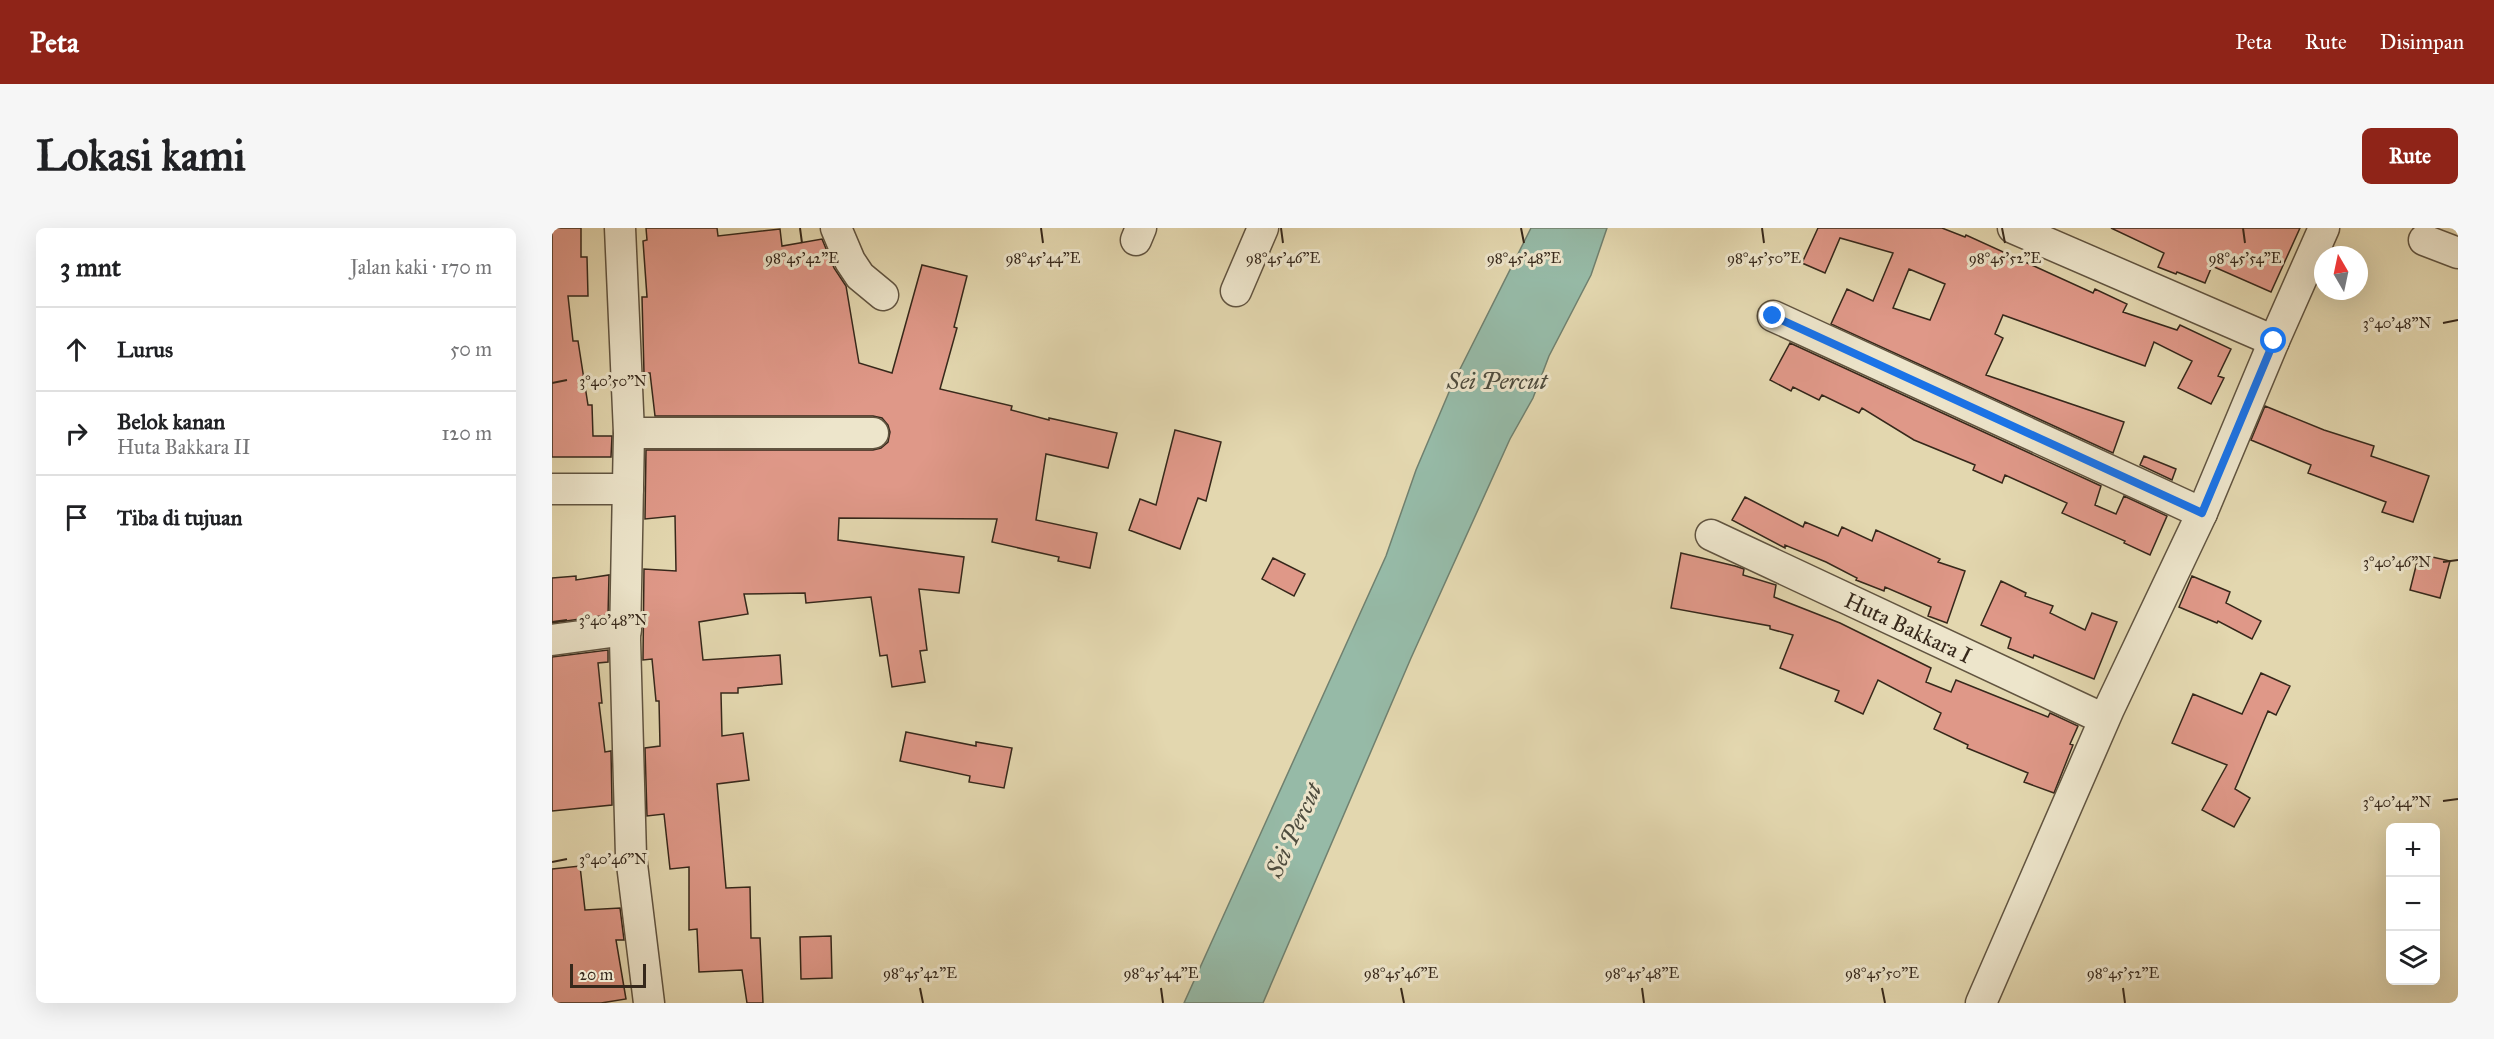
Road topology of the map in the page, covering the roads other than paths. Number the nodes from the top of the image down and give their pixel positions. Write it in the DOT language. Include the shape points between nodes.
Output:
graph roads {
  1 [pos="620,228"];
  2 [pos="836,228"];
  3 [pos="1263,228"];
  4 [pos="2013,228"];
  5 [pos="2324,228"];
  6 [pos="2424,240"];
  7 [pos="2458,253"];
  8 [pos="1236,291"];
  9 [pos="883,295"];
  10 [pos="1773,316"];
  11 [pos="2274,341"];
  12 [pos="629,433"];
  13 [pos="873,433"];
  14 [pos="552,489"];
  15 [pos="628,489"];
  16 [pos="2202,513"];
  17 [pos="1711,535"];
  18 [pos="626,630"];
  19 [pos="552,640"];
  20 [pos="2104,719"];
  21 [pos="649,1003"];
  22 [pos="1981,1003"];
  1 -- 12 [label="street"];
  2 -- 9 [label="street" via="860,276"];
  3 -- 8 [label="street"];
  4 -- 11 [label="street"];
  5 -- 11 [label="street"];
  6 -- 7 [label="street"];
  10 -- 16 [label="street"];
  11 -- 16 [label="street"];
  12 -- 13 [label="street"];
  12 -- 15 [label="street"];
  14 -- 15 [label="street"];
  15 -- 18 [label="street"];
  16 -- 20 [label="street"];
  17 -- 20 [label="street, Huta Bakkara I"];
  18 -- 19 [label="street"];
  18 -- 21 [label="street" via="631,856"];
  20 -- 22 [label="street"];
}
